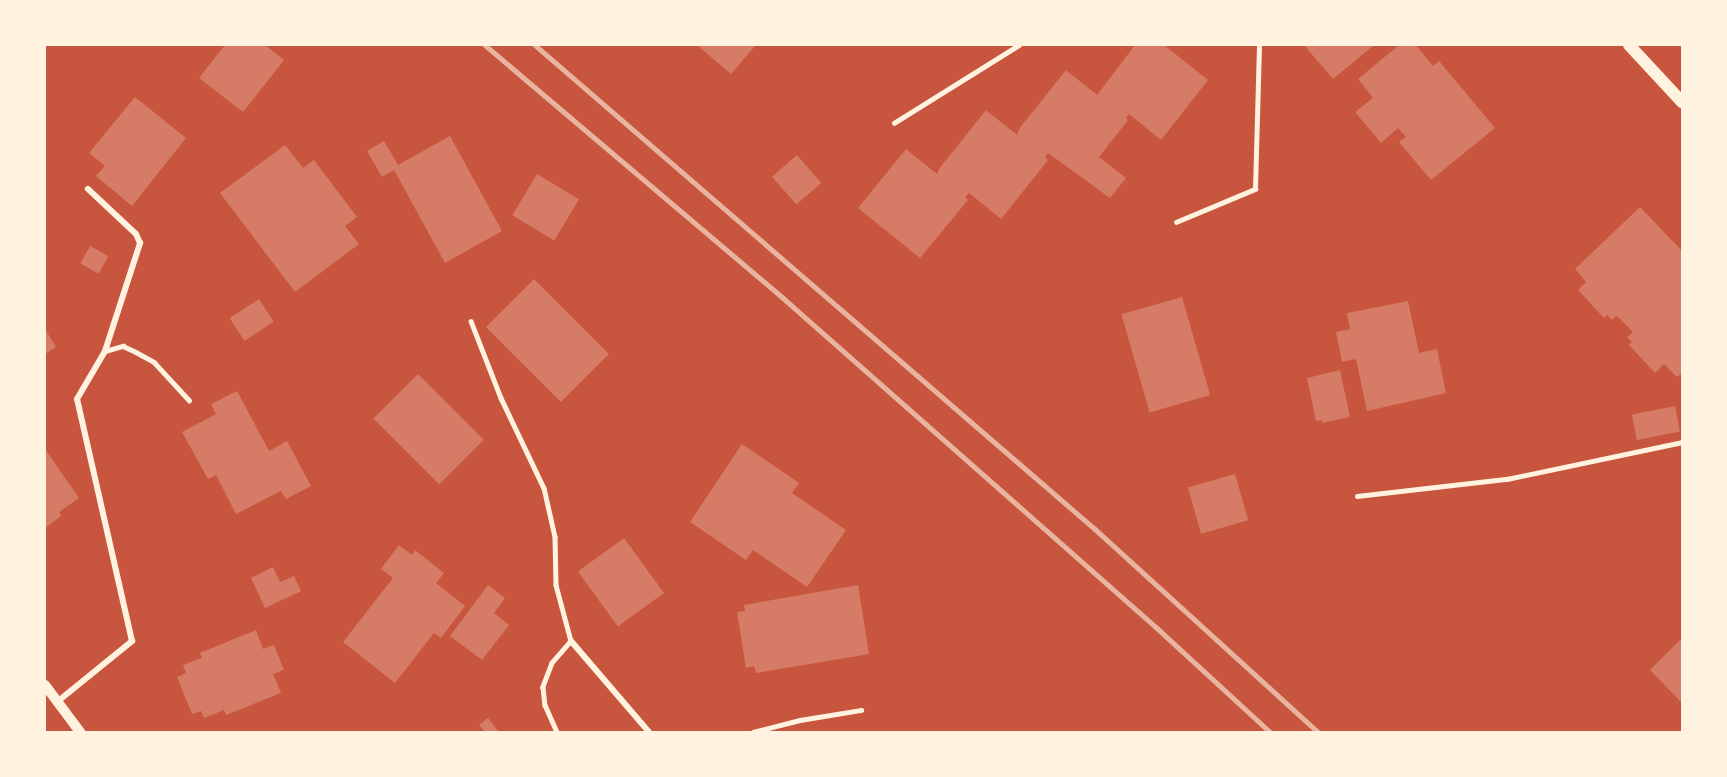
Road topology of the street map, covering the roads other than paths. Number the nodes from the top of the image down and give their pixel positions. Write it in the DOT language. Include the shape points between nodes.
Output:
graph roads {
  1 [pos="1018,45"];
  2 [pos="1259,45"];
  3 [pos="1629,45"];
  4 [pos="1012,47"];
  5 [pos="1682,102"];
  6 [pos="894,123"];
  7 [pos="88,189"];
  8 [pos="1176,222"];
  9 [pos="471,321"];
  10 [pos="105,351"];
  11 [pos="189,400"];
  12 [pos="1682,442"];
  13 [pos="1357,496"];
  14 [pos="571,641"];
  15 [pos="45,685"];
  16 [pos="57,702"];
  17 [pos="861,710"];
  18 [pos="80,732"];
  19 [pos="557,732"];
  20 [pos="650,732"];
  21 [pos="753,732"];
  1 -- 4 [label="lane"];
  2 -- 8 [label="lane" via="1255,189"];
  3 -- 5 [label="main road"];
  4 -- 6 [label="lane"];
  7 -- 10 [label="street" via="136,234 140,243"];
  9 -- 14 [label="lane" via="501,398 544,488 555,537 556,585"];
  10 -- 11 [label="lane" via="123,346 154,362"];
  10 -- 16 [label="street" via="78,399 132,641"];
  12 -- 13 [label="lane" via="1507,479"];
  14 -- 19 [label="lane" via="552,663 543,687 545,705"];
  14 -- 20 [label="street"];
  15 -- 16 [label="street"];
  16 -- 18 [label="street"];
  17 -- 21 [label="lane"];
}
